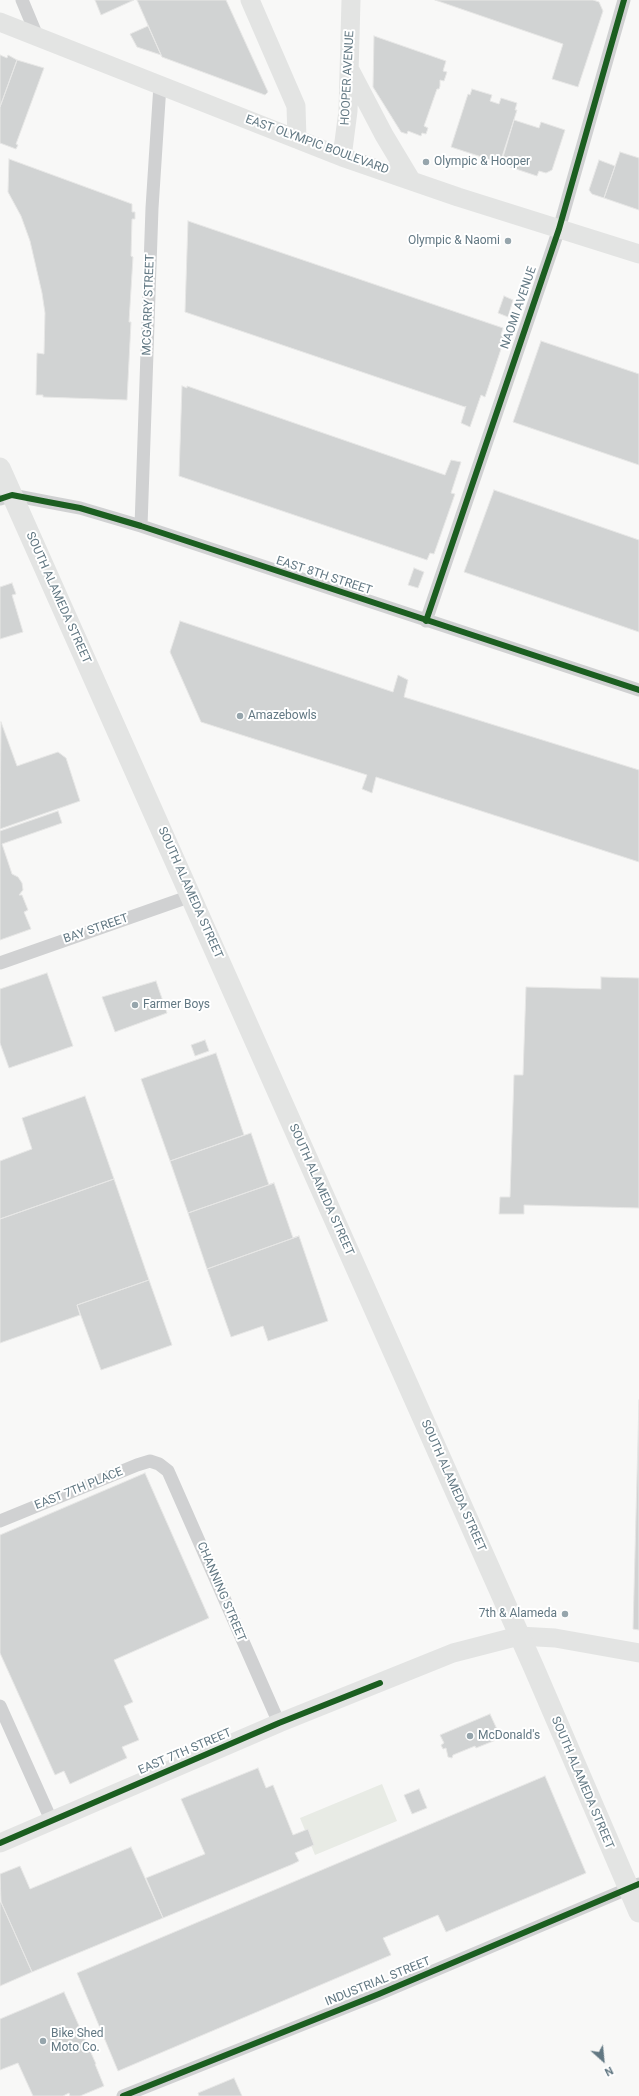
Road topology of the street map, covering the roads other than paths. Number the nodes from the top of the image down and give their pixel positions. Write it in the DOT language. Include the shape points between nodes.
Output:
graph roads {
  1 [pos="22,0"];
  2 [pos="250,0"];
  3 [pos="351,0"];
  4 [pos="624,0"];
  5 [pos="0,22"];
  6 [pos="37,36"];
  7 [pos="350,69"];
  8 [pos="160,84"];
  9 [pos="297,139"];
  10 [pos="342,157"];
  11 [pos="411,180"];
  12 [pos="559,229"];
  13 [pos="639,254"];
  14 [pos="0,468"];
  15 [pos="6,497"];
  16 [pos="141,526"];
  17 [pos="426,621"];
  18 [pos="639,690"];
  19 [pos="191,896"];
  20 [pos="0,963"];
  21 [pos="159,1464"];
  22 [pos="0,1521"];
  23 [pos="519,1636"];
  24 [pos="639,1653"];
  25 [pos="0,1706"];
  26 [pos="279,1723"];
  27 [pos="52,1822"];
  28 [pos="0,1843"];
  29 [pos="633,1886"];
  30 [pos="639,1912"];
  31 [pos="123,2096"];
  1 -- 6 [label="street"];
  2 -- 9 [label="main road" via="296,106"];
  3 -- 7 [label="main road, HOOPER AVENUE"];
  4 -- 12 [label="street, NAOMI AVENUE"];
  5 -- 6 [label="main road, EAST OLYMPIC BOULEVARD"];
  6 -- 8 [label="main road, EAST OLYMPIC BOULEVARD"];
  7 -- 10 [label="main road, HOOPER AVENUE"];
  7 -- 11 [label="main road"];
  8 -- 9 [label="main road, EAST OLYMPIC BOULEVARD"];
  8 -- 16 [label="street, MCGARRY STREET" via="152,208"];
  9 -- 10 [label="main road, EAST OLYMPIC BOULEVARD"];
  10 -- 11 [label="main road, EAST OLYMPIC BOULEVARD"];
  11 -- 12 [label="main road, EAST OLYMPIC BOULEVARD"];
  12 -- 13 [label="main road, EAST OLYMPIC BOULEVARD"];
  12 -- 17 [label="street, NAOMI AVENUE"];
  14 -- 15 [label="main road, SOUTH ALAMEDA STREET"];
  15 -- 16 [label="street, EAST 8TH STREET" via="80,508"];
  15 -- 19 [label="main road, SOUTH ALAMEDA STREET"];
  16 -- 17 [label="street, EAST 8TH STREET"];
  17 -- 18 [label="street, EAST 8TH STREET"];
  19 -- 20 [label="street, BAY STREET"];
  19 -- 23 [label="main road, SOUTH ALAMEDA STREET"];
  21 -- 22 [label="street, EAST 7TH PLACE" via="150,1461 137,1465"];
  21 -- 26 [label="street, CHANNING STREET" via="168,1471"];
  23 -- 24 [label="main road, EAST 7TH STREET" via="555,1638"];
  23 -- 26 [label="main road, EAST 7TH STREET" via="453,1653"];
  23 -- 29 [label="main road, SOUTH ALAMEDA STREET"];
  25 -- 27 [label="street"];
  26 -- 27 [label="main road, EAST 7TH STREET"];
  27 -- 28 [label="main road, EAST 7TH STREET"];
  29 -- 30 [label="main road, SOUTH ALAMEDA STREET"];
  29 -- 31 [label="street, INDUSTRIAL STREET" via="379,1994"];
}
